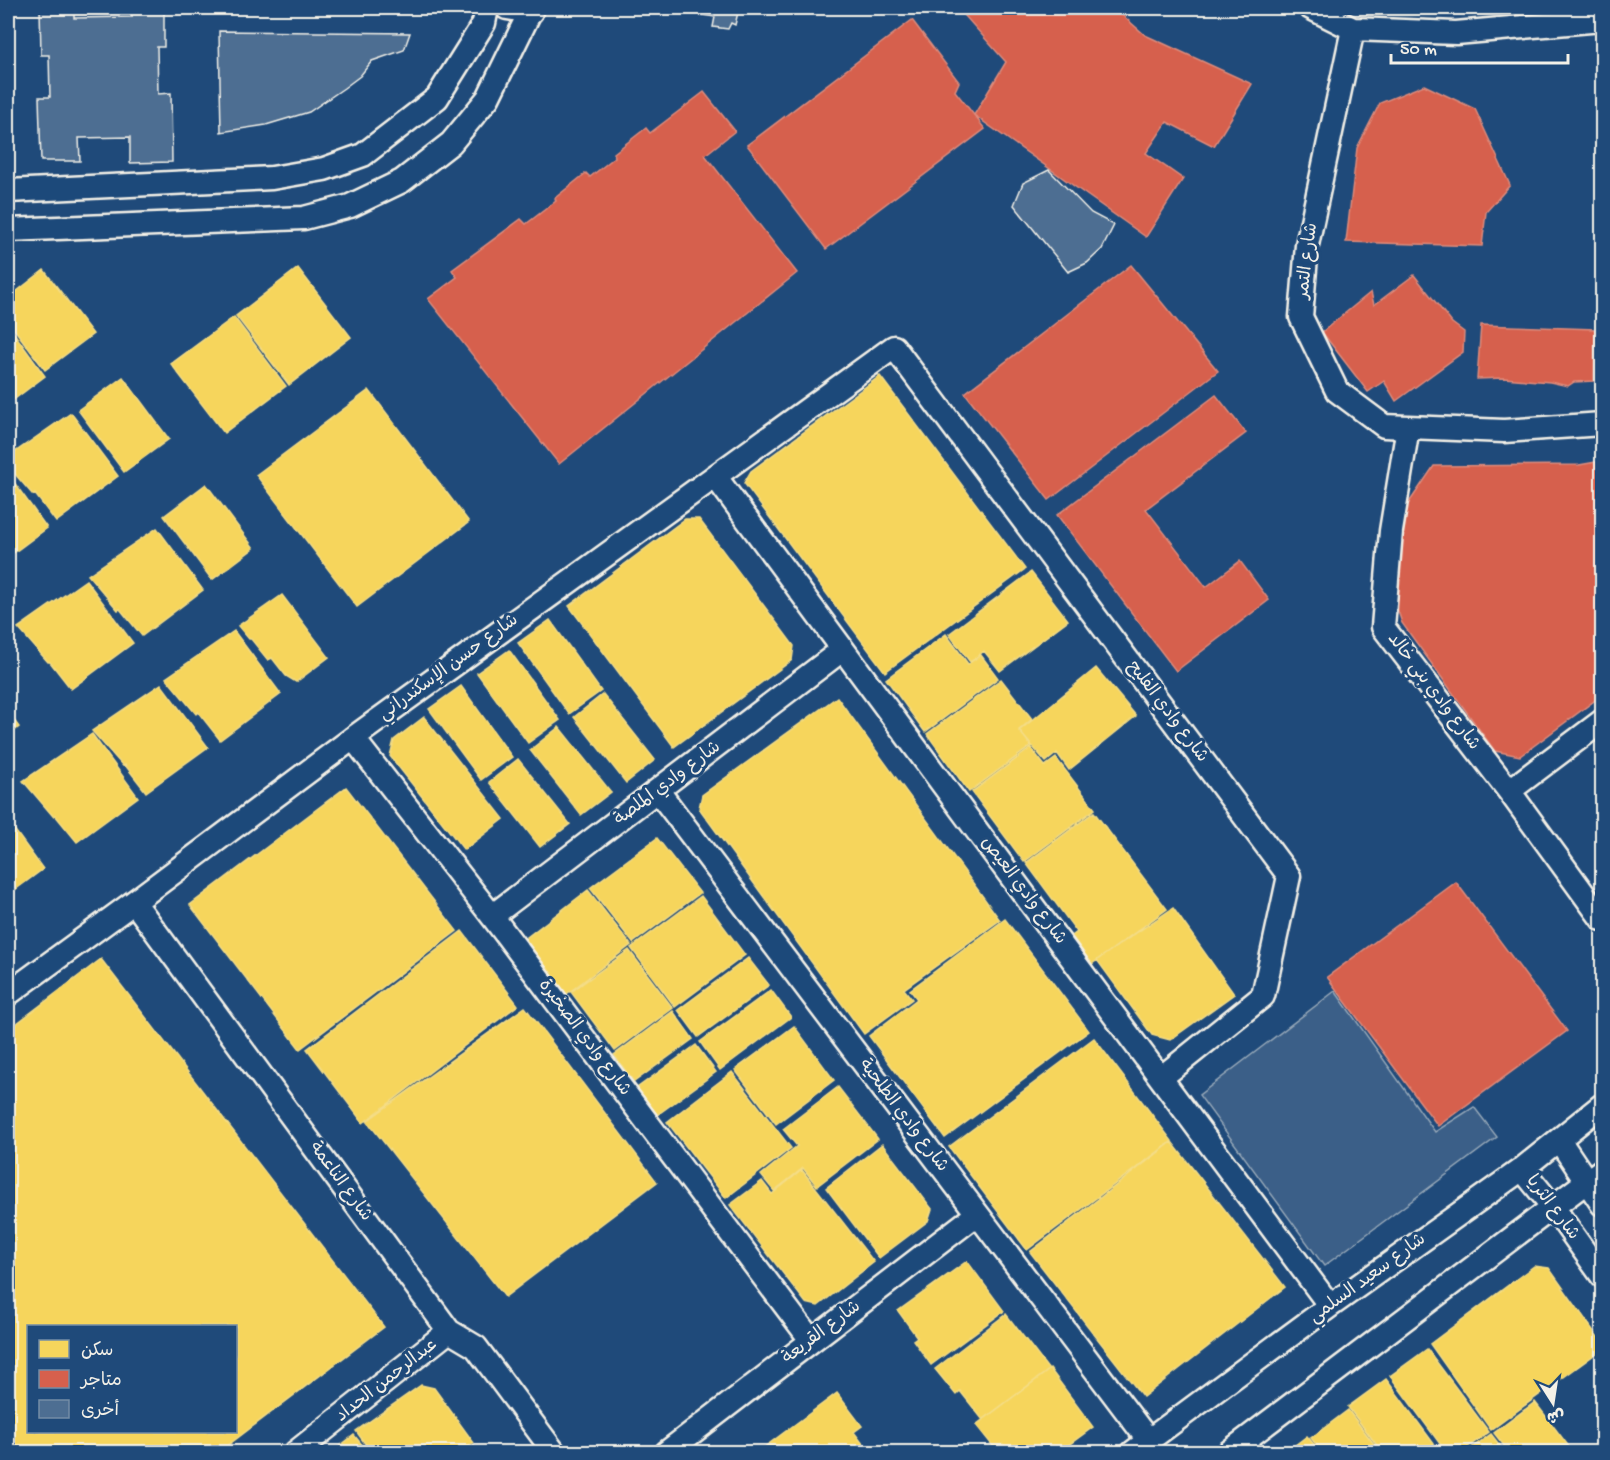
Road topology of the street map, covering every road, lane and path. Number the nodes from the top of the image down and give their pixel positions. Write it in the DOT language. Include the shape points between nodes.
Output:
graph roads {
  1 [pos="487,8"];
  2 [pos="507,8"];
  3 [pos="1311,8"];
  4 [pos="531,10"];
  5 [pos="1602,20"];
  6 [pos="1353,29"];
  7 [pos="8,191"];
  8 [pos="8,230"];
  9 [pos="894,346"];
  10 [pos="1602,424"];
  11 [pos="1408,427"];
  12 [pos="716,476"];
  13 [pos="842,650"];
  14 [pos="1602,721"];
  15 [pos="352,738"];
  16 [pos="658,791"];
  17 [pos="1509,791"];
  18 [pos="134,902"];
  19 [pos="492,916"];
  20 [pos="1602,919"];
  21 [pos="8,994"];
  22 [pos="1162,1077"];
  23 [pos="1602,1105"];
  24 [pos="1559,1140"];
  25 [pos="1522,1169"];
  26 [pos="1595,1176"];
  27 [pos="1602,1204"];
  28 [pos="1553,1207"];
  29 [pos="977,1214"];
  30 [pos="1602,1276"];
  31 [pos="1330,1306"];
  32 [pos="449,1331"];
  33 [pos="811,1340"];
  34 [pos="1141,1447"];
  35 [pos="296,1452"];
  36 [pos="554,1452"];
  37 [pos="667,1452"];
  38 [pos="1229,1452"];
  1 -- 7 [label="street" via="484,23 437,98 363,155 324,169 272,178"];
  2 -- 4 [label="street"];
  3 -- 6 [label="street"];
  4 -- 8 [label="street" via="488,98 451,143 402,181 350,206 304,218"];
  5 -- 6 [label="street" via="1456,33"];
  6 -- 11 [label="street, شارع التمر" via="1307,245 1301,317 1337,391 1384,426"];
  9 -- 12 [label="street, شارع حسن الإسكندراني"];
  9 -- 22 [label="street, شارع وادي الفليح" via="1289,876 1263,996"];
  10 -- 11 [label="street, شارع التمر" via="1504,431"];
  11 -- 17 [label="street, شارع وادي بني خالد" via="1391,531 1383,627"];
  12 -- 13 [label="street, شارع وادي العيص"];
  12 -- 15 [label="street, شارع حسن الإسكندراني"];
  13 -- 16 [label="street, شارع وادي الملصة"];
  13 -- 22 [label="street, شارع وادي العيص"];
  14 -- 17 [label="street"];
  15 -- 18 [label="street, شارع حسن الإسكندراني"];
  15 -- 19 [label="street, شارع وادي الصخيرة"];
  16 -- 19 [label="street, شارع وادي الملصة"];
  16 -- 29 [label="street, شارع وادي الطلحية"];
  17 -- 20 [label="street, شارع وادي بني خالد"];
  18 -- 21 [label="street, شارع حسن الإسكندراني"];
  18 -- 32 [label="street, شارع الناعمة"];
  19 -- 33 [label="street, شارع وادي الصخيرة"];
  22 -- 31 [label="street, شارع وادي العيص"];
  23 -- 24 [label="street, شارع سعيد السلمي"];
  24 -- 25 [label="street, شارع سعيد السلمي"];
  24 -- 26 [label="street"];
  25 -- 28 [label="street, شارع الثريا"];
  25 -- 31 [label="street, شارع سعيد السلمي"];
  26 -- 27 [label="street"];
  26 -- 28 [label="street"];
  28 -- 30 [label="street, شارع الثريا"];
  28 -- 38 [label="street"];
  29 -- 33 [label="street, شارع القريعة"];
  29 -- 34 [label="street, شارع وادي الطلحية"];
  31 -- 34 [label="street, شارع سعيد السلمي"];
  32 -- 35 [label="street, عبدالرحمن الحداد"];
  32 -- 36 [label="street, شارع الناعمة" via="476,1347"];
  33 -- 37 [label="street, شارع القريعة"];
}
